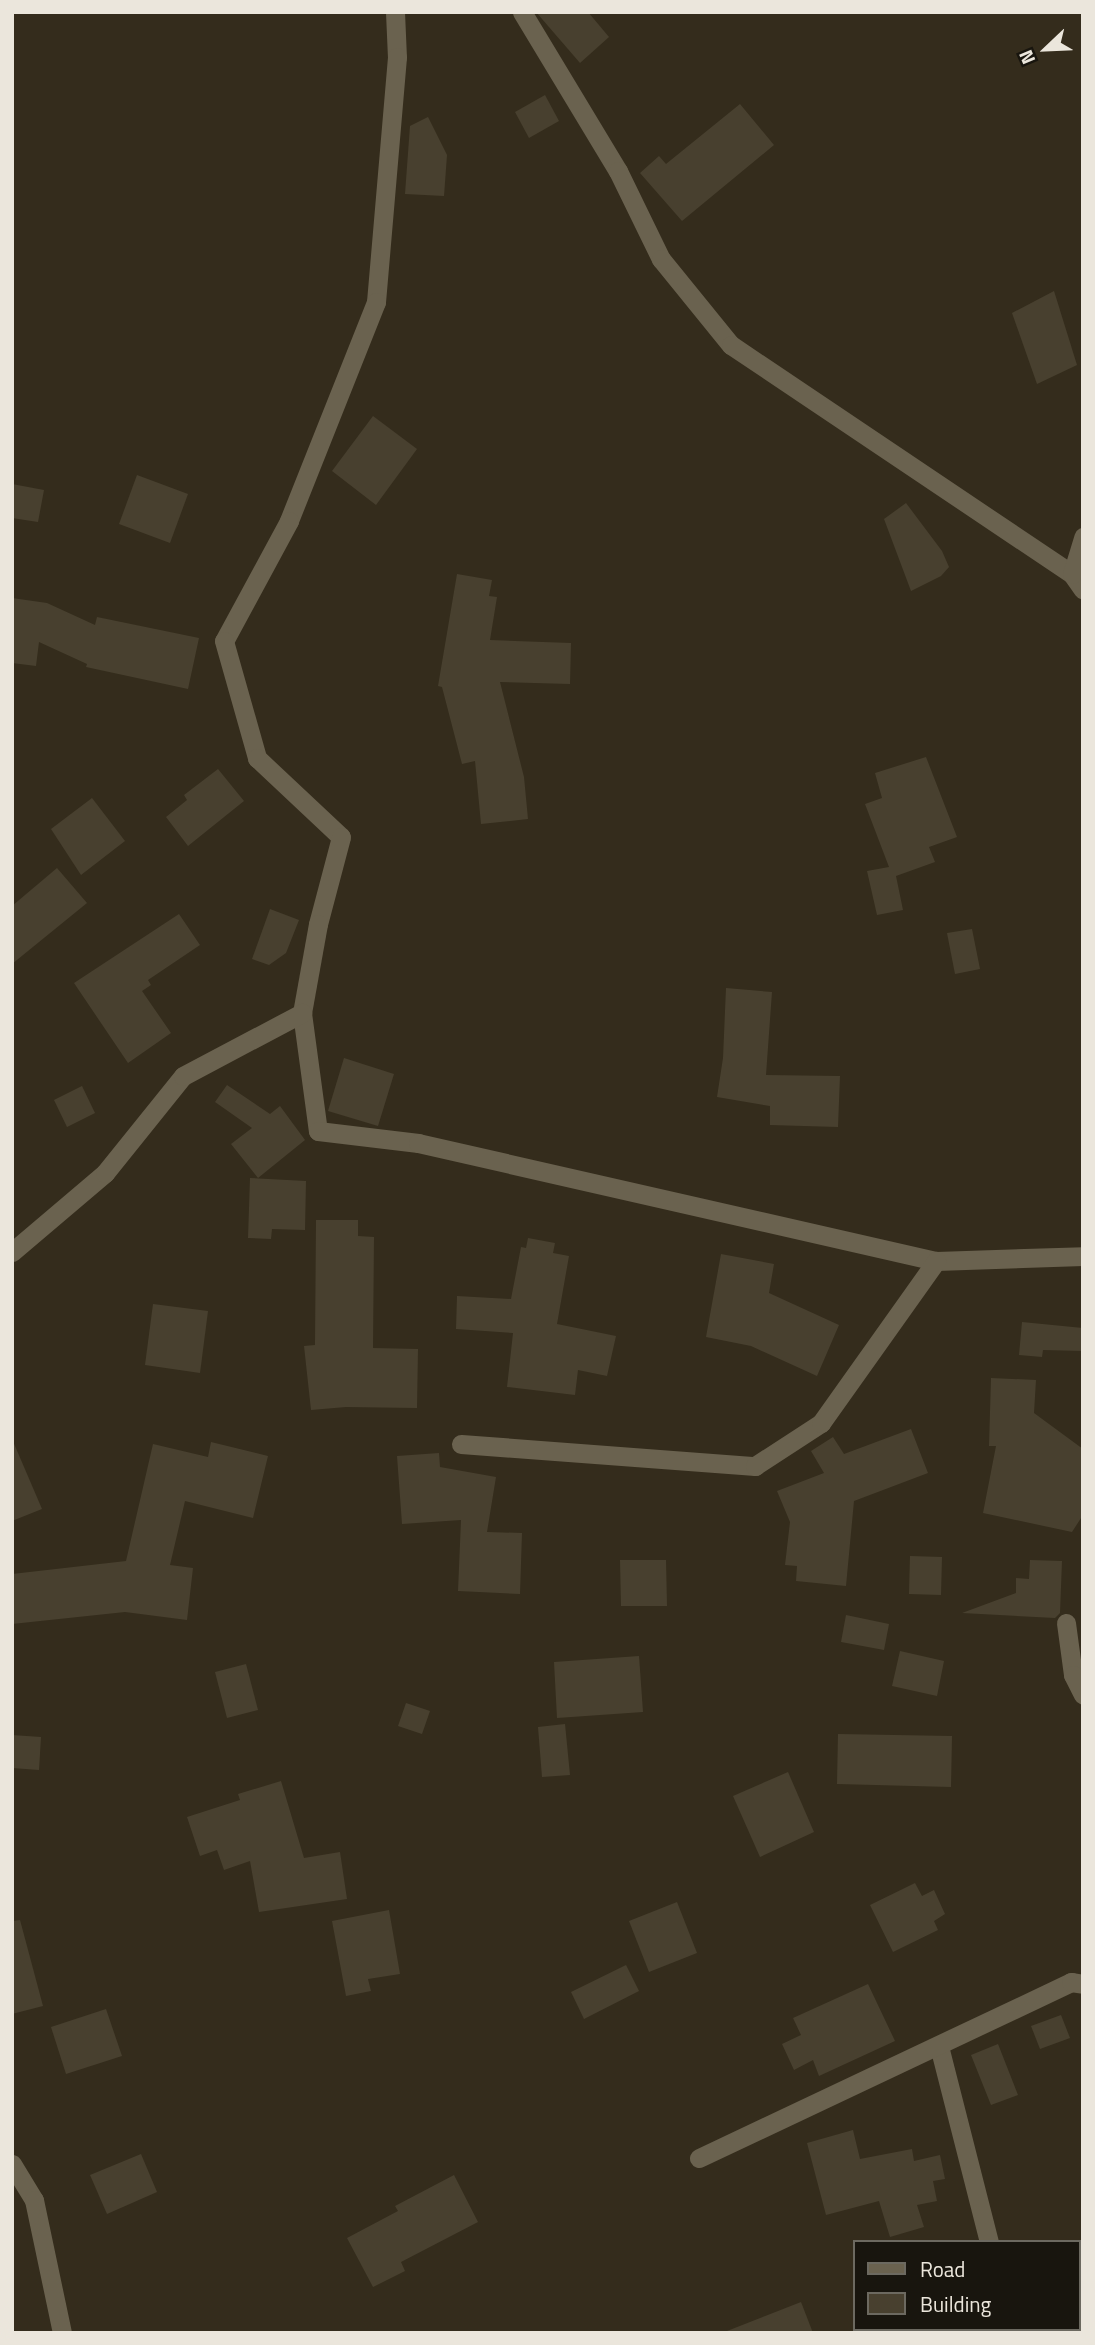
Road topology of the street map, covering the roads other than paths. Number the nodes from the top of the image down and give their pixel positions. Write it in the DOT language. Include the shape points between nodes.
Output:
graph roads {
  1 [pos="395,12"];
  2 [pos="522,12"];
  3 [pos="1083,537"];
  4 [pos="1078,582"];
  5 [pos="302,1013"];
  6 [pos="12,1252"];
  7 [pos="1083,1256"];
  8 [pos="936,1261"];
  9 [pos="461,1444"];
  10 [pos="1066,1623"];
  11 [pos="1083,1695"];
  12 [pos="1083,1984"];
  13 [pos="939,2046"];
  14 [pos="699,2158"];
  15 [pos="12,2164"];
  16 [pos="988,2240"];
  17 [pos="62,2333"];
  1 -- 5 [label="street" via="397,57 376,302 289,521 224,640 257,758 341,837 318,924"];
  2 -- 4 [label="street" via="618,172 661,258 731,345"];
  3 -- 4 [label="street"];
  5 -- 6 [label="street" via="183,1076 105,1173"];
  5 -- 8 [label="street" via="318,1131 418,1143"];
  7 -- 8 [label="street"];
  8 -- 9 [label="street" via="821,1423 755,1466"];
  10 -- 11 [label="street" via="1073,1675"];
  12 -- 13 [label="street" via="1071,1982"];
  13 -- 14 [label="street"];
  13 -- 16 [label="street"];
  15 -- 17 [label="street" via="34,2200"];
}
